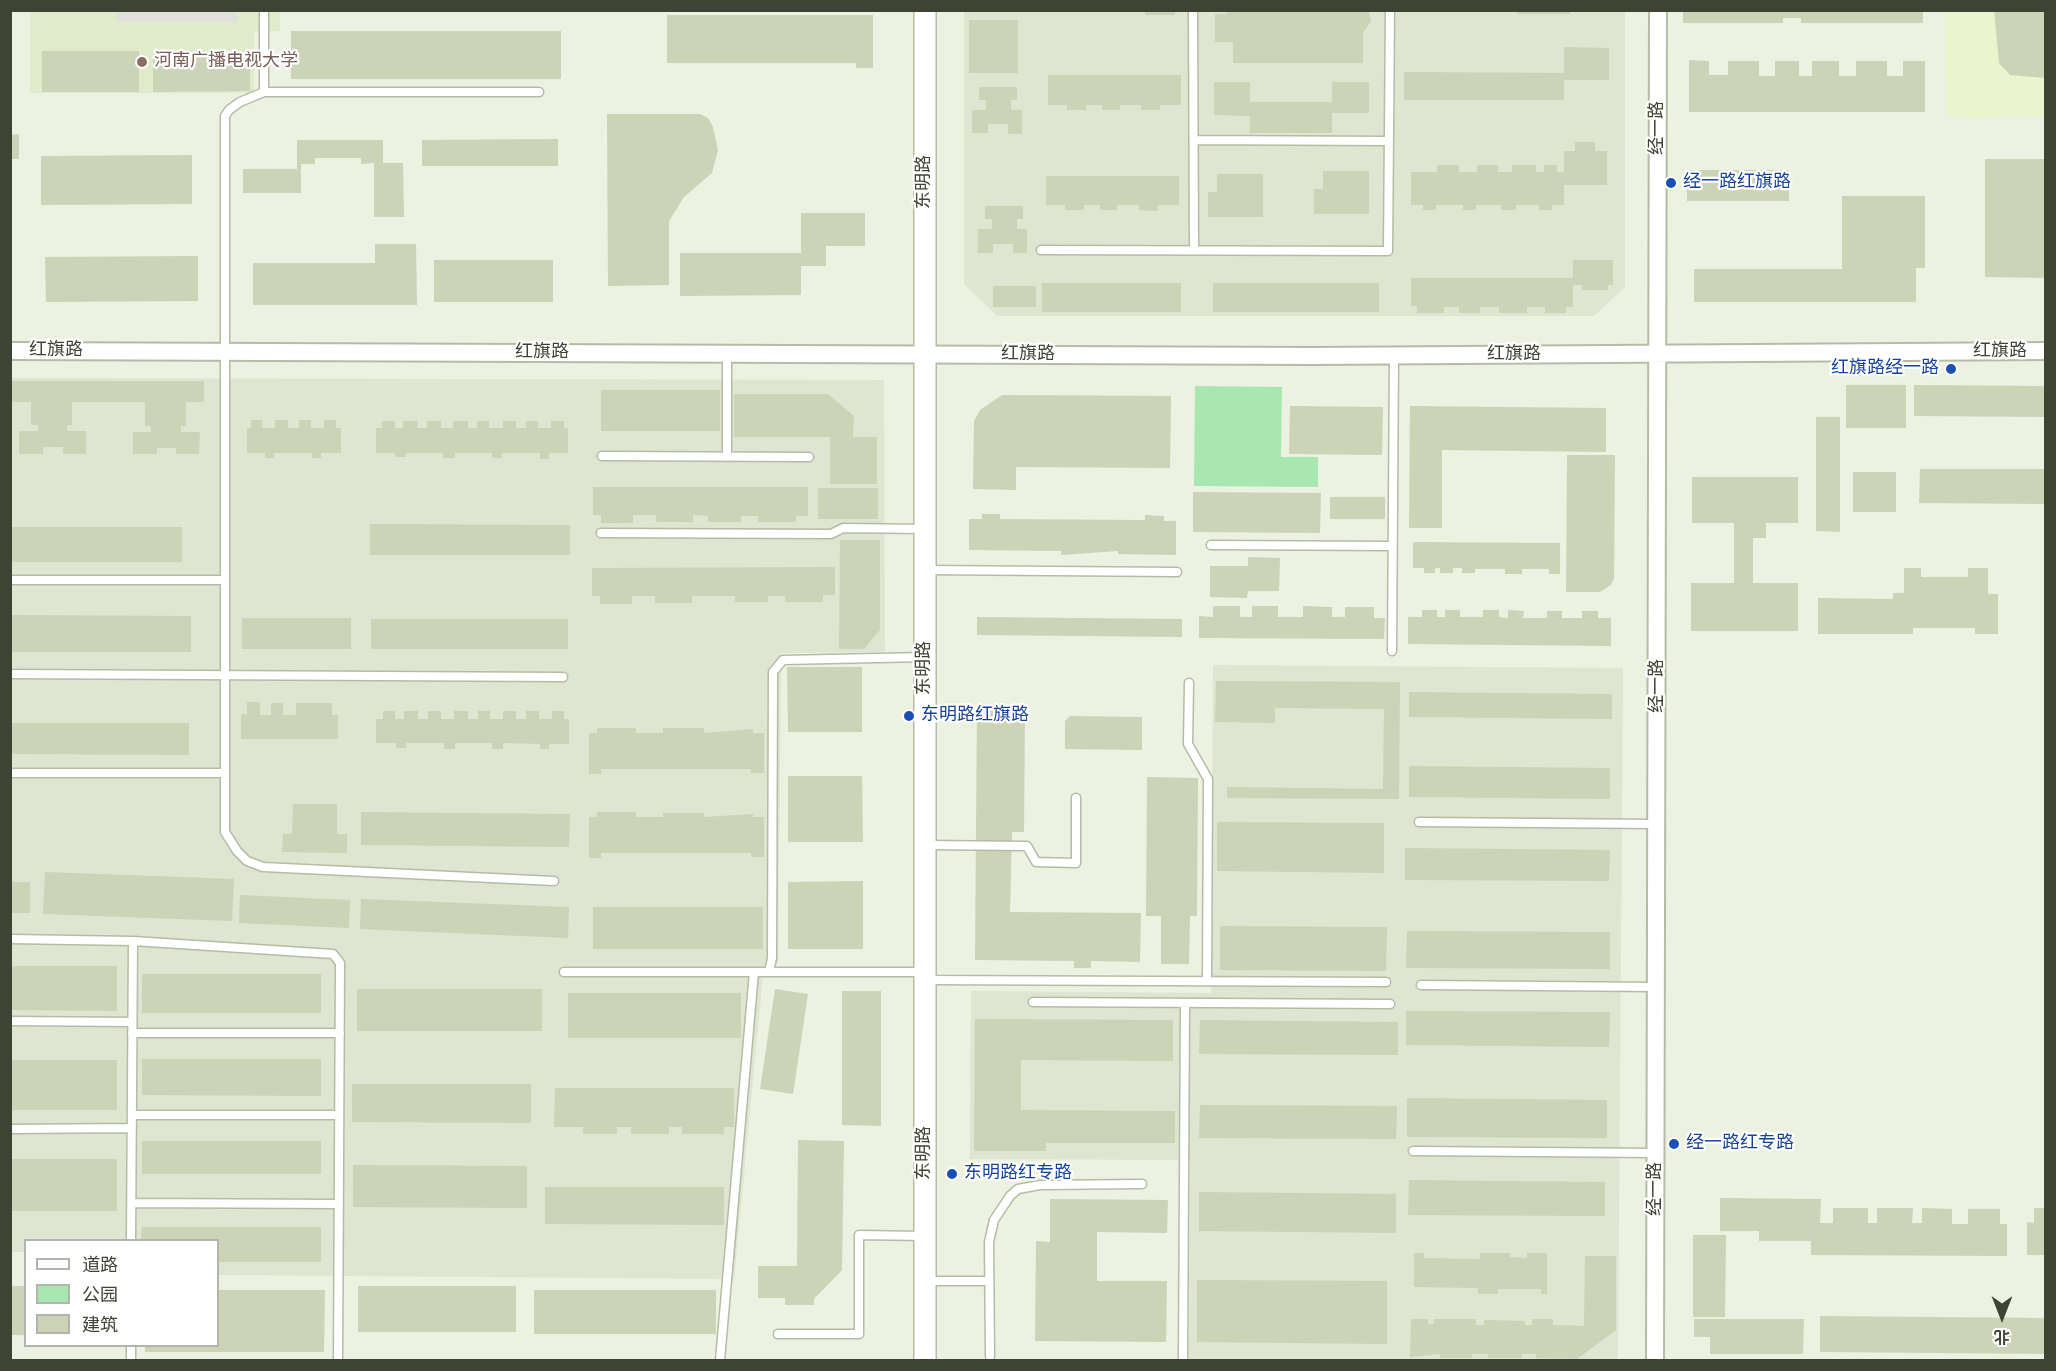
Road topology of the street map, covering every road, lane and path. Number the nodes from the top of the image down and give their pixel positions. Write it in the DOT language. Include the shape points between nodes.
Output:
graph roads {
  1 [pos="264,10"];
  2 [pos="925,10"];
  3 [pos="1193,10"];
  4 [pos="1389,10"];
  5 [pos="1658,10"];
  6 [pos="264,92"];
  7 [pos="539,92"];
  8 [pos="1194,140"];
  9 [pos="1388,141"];
  10 [pos="1041,250"];
  11 [pos="1194,250"];
  12 [pos="10,351"];
  13 [pos="224,351"];
  14 [pos="2046,351"];
  15 [pos="728,353"];
  16 [pos="925,354"];
  17 [pos="1658,354"];
  18 [pos="1394,356"];
  19 [pos="602,456"];
  20 [pos="727,457"];
  21 [pos="809,457"];
  22 [pos="925,529"];
  23 [pos="601,533"];
  24 [pos="1211,545"];
  25 [pos="1392,546"];
  26 [pos="925,570"];
  27 [pos="1177,572"];
  28 [pos="10,580"];
  29 [pos="224,580"];
  30 [pos="1392,651"];
  31 [pos="925,657"];
  32 [pos="10,674"];
  33 [pos="225,675"];
  34 [pos="563,677"];
  35 [pos="1189,683"];
  36 [pos="10,773"];
  37 [pos="225,773"];
  38 [pos="1076,798"];
  39 [pos="1419,822"];
  40 [pos="1657,824"];
  41 [pos="925,845"];
  42 [pos="554,881"];
  43 [pos="10,939"];
  44 [pos="133,941"];
  45 [pos="564,972"];
  46 [pos="754,972"];
  47 [pos="769,972"];
  48 [pos="925,976"];
  49 [pos="1207,981"];
  50 [pos="1386,982"];
  51 [pos="1421,985"];
  52 [pos="1657,987"];
  53 [pos="1033,1002"];
  54 [pos="1185,1003"];
  55 [pos="1390,1004"];
  56 [pos="10,1021"];
  57 [pos="132,1022"];
  58 [pos="132,1033"];
  59 [pos="340,1033"];
  60 [pos="132,1115"];
  61 [pos="339,1115"];
  62 [pos="132,1128"];
  63 [pos="10,1129"];
  64 [pos="1413,1151"];
  65 [pos="1656,1153"];
  66 [pos="1142,1184"];
  67 [pos="132,1203"];
  68 [pos="339,1204"];
  69 [pos="925,1236"];
  70 [pos="131,1239"];
  71 [pos="925,1281"];
  72 [pos="989,1281"];
  73 [pos="778,1334"];
  74 [pos="990,1356"];
  75 [pos="338,1360"];
  76 [pos="720,1360"];
  77 [pos="925,1360"];
  78 [pos="1183,1360"];
  79 [pos="1655,1360"];
  1 -- 6 [label="lane"];
  2 -- 16 [label="street, 东明路"];
  3 -- 8 [label="lane"];
  4 -- 9 [label="lane"];
  5 -- 17 [label="street, 经一路"];
  6 -- 7 [label="lane"];
  6 -- 13 [label="lane" via="240,102 225,116"];
  8 -- 9 [label="lane"];
  8 -- 11 [label="lane"];
  9 -- 11 [label="lane" via="1388,251"];
  10 -- 11 [label="lane"];
  12 -- 13 [label="street, 红旗路"];
  13 -- 15 [label="street, 红旗路"];
  13 -- 29 [label="lane"];
  14 -- 17 [label="street, 红旗路"];
  15 -- 16 [label="street, 红旗路"];
  15 -- 20 [label="lane"];
  16 -- 18 [label="street, 红旗路"];
  16 -- 22 [label="street, 东明路"];
  17 -- 18 [label="street, 红旗路"];
  17 -- 40 [label="street, 经一路"];
  18 -- 25 [label="lane"];
  19 -- 20 [label="lane"];
  20 -- 21 [label="lane"];
  22 -- 23 [label="lane" via="843,528 831,534"];
  22 -- 26 [label="street, 东明路"];
  24 -- 25 [label="lane"];
  25 -- 30 [label="lane"];
  26 -- 27 [label="lane"];
  26 -- 31 [label="street, 东明路"];
  28 -- 29 [label="lane"];
  29 -- 33 [label="lane"];
  31 -- 41 [label="street, 东明路"];
  31 -- 47 [label="lane" via="783,660 773,672"];
  32 -- 33 [label="lane"];
  33 -- 34 [label="lane"];
  33 -- 37 [label="lane"];
  35 -- 49 [label="lane" via="1188,744 1208,778"];
  36 -- 37 [label="lane"];
  37 -- 42 [label="lane" via="225,832 247,861 263,867"];
  38 -- 41 [label="lane" via="1076,862 1036,862 1027,846"];
  39 -- 40 [label="lane"];
  40 -- 52 [label="street, 经一路"];
  41 -- 48 [label="street, 东明路"];
  43 -- 44 [label="lane"];
  44 -- 57 [label="lane"];
  44 -- 59 [label="lane" via="333,954 340,963"];
  45 -- 46 [label="lane"];
  46 -- 47 [label="lane"];
  46 -- 76 [label="lane"];
  47 -- 48 [label="lane"];
  48 -- 49 [label="lane"];
  48 -- 69 [label="street, 东明路"];
  49 -- 50 [label="lane"];
  51 -- 52 [label="lane"];
  52 -- 65 [label="street, 经一路"];
  53 -- 54 [label="lane"];
  54 -- 55 [label="lane"];
  54 -- 78 [label="lane"];
  56 -- 57 [label="lane"];
  57 -- 58 [label="lane"];
  58 -- 59 [label="lane"];
  58 -- 60 [label="lane"];
  59 -- 61 [label="lane"];
  60 -- 61 [label="lane"];
  60 -- 62 [label="lane"];
  61 -- 68 [label="lane"];
  62 -- 63 [label="lane"];
  62 -- 67 [label="lane"];
  64 -- 65 [label="lane"];
  65 -- 79 [label="street, 经一路"];
  66 -- 72 [label="lane" via="1040,1185 1018,1189 994,1220 989,1242"];
  67 -- 68 [label="lane"];
  67 -- 70 [label="lane"];
  68 -- 75 [label="lane"];
  69 -- 71 [label="street, 东明路"];
  69 -- 73 [label="lane" via="859,1235 859,1335"];
  71 -- 72 [label="lane"];
  71 -- 77 [label="street, 东明路"];
  72 -- 74 [label="lane"];
}
